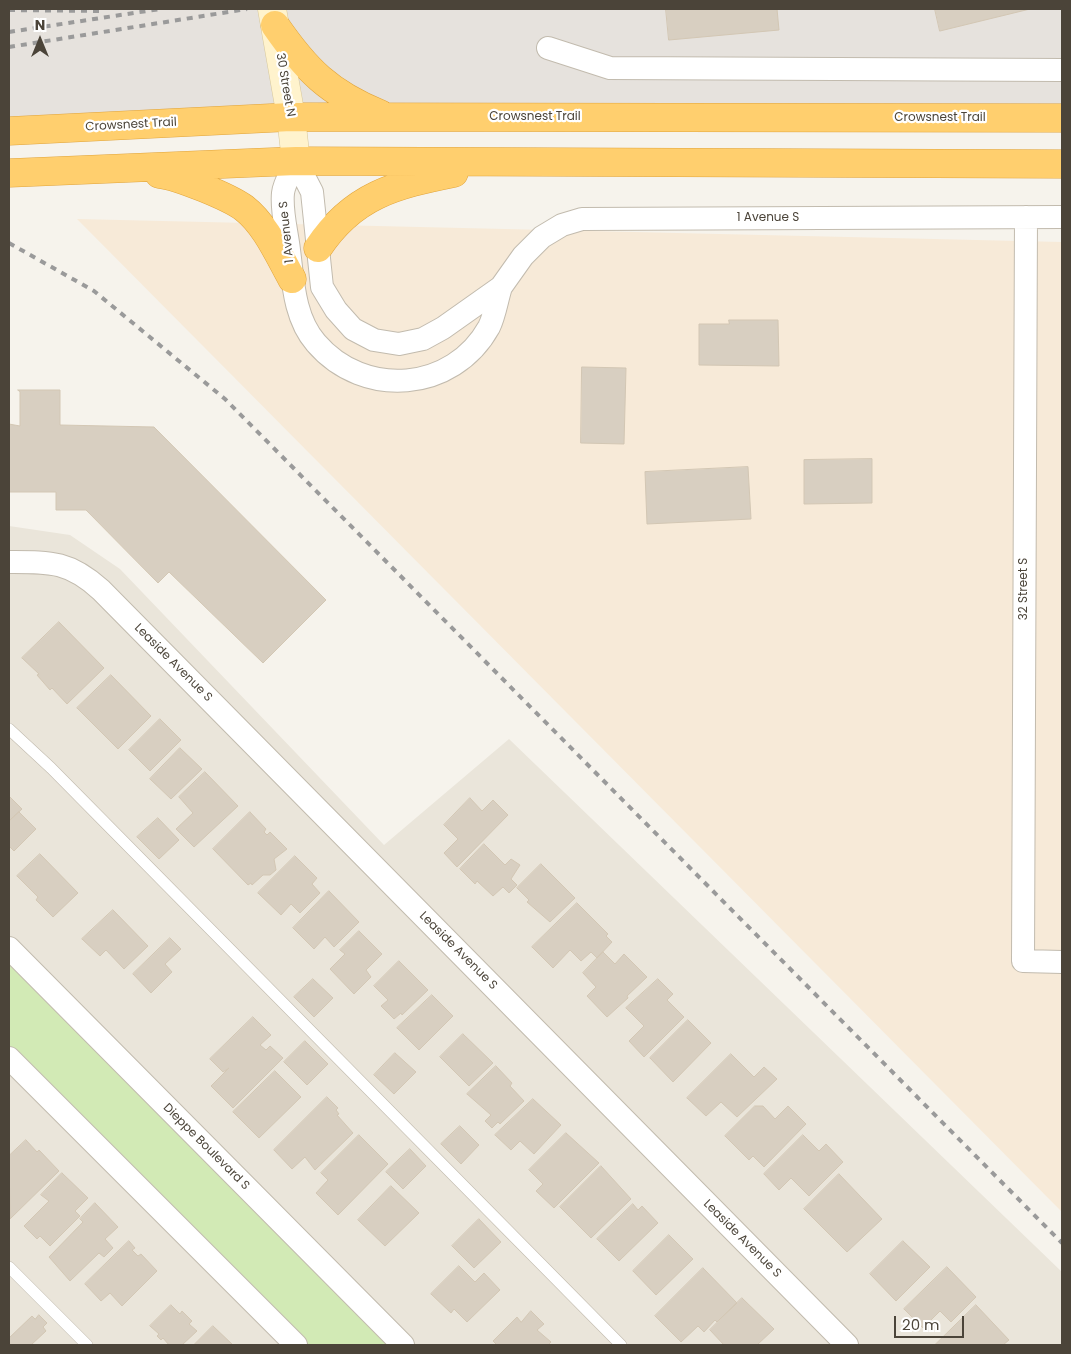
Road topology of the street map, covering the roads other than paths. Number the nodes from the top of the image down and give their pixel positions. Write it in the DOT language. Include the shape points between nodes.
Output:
graph roads {
  1 [pos="273,17"];
  2 [pos="548,48"];
  3 [pos="1062,70"];
  4 [pos="291,117"];
  5 [pos="388,117"];
  6 [pos="1062,118"];
  7 [pos="9,131"];
  8 [pos="296,161"];
  9 [pos="508,161"];
  10 [pos="1062,164"];
  11 [pos="117,169"];
  12 [pos="9,173"];
  13 [pos="1026,216"];
  14 [pos="1062,217"];
  15 [pos="318,248"];
  16 [pos="292,279"];
  17 [pos="501,287"];
  18 [pos="9,562"];
  19 [pos="9,728"];
  20 [pos="9,948"];
  21 [pos="1062,962"];
  22 [pos="9,1058"];
  23 [pos="9,1267"];
  24 [pos="87,1345"];
  25 [pos="296,1345"];
  26 [pos="403,1345"];
  27 [pos="621,1345"];
  28 [pos="847,1345"];
  1 -- 4 [label="street, 30 Street N"];
  1 -- 5 [label="highway" via="296,56 321,81 352,102"];
  2 -- 3 [label="street" via="610,68"];
  4 -- 5 [label="highway, Crowsnest Trail"];
  4 -- 7 [label="highway, Crowsnest Trail"];
  4 -- 8 [label="street, 30 Street N"];
  5 -- 6 [label="highway, Crowsnest Trail"];
  8 -- 9 [label="highway"];
  8 -- 11 [label="highway"];
  8 -- 15 [label="street, 1 Avenue S" via="312,192"];
  8 -- 16 [label="street, 1 Avenue S" via="283,193"];
  9 -- 10 [label="highway"];
  9 -- 15 [label="highway" via="413,182 371,198 347,212"];
  11 -- 12 [label="highway"];
  11 -- 16 [label="highway" via="174,175 244,208 263,230"];
  13 -- 14 [label="street, 1 Avenue S"];
  13 -- 17 [label="street, 1 Avenue S" via="582,219 562,225 542,237 523,256"];
  13 -- 21 [label="street, 32 Street S" via="1023,961"];
  15 -- 17 [label="street, 1 Avenue S" via="322,287 336,310 353,329 374,340 399,344 423,339"];
  16 -- 17 [label="street, 1 Avenue S" via="298,312 315,343 340,366 372,379 407,382 440,373 469,353 490,326"];
  18 -- 28 [label="street, Leaside Avenue S" via="63,566 83,574 101,590"];
  19 -- 27 [label="lane"];
  20 -- 26 [label="street, Dieppe Boulevard S"];
  22 -- 25 [label="street"];
  23 -- 24 [label="lane"];
}
